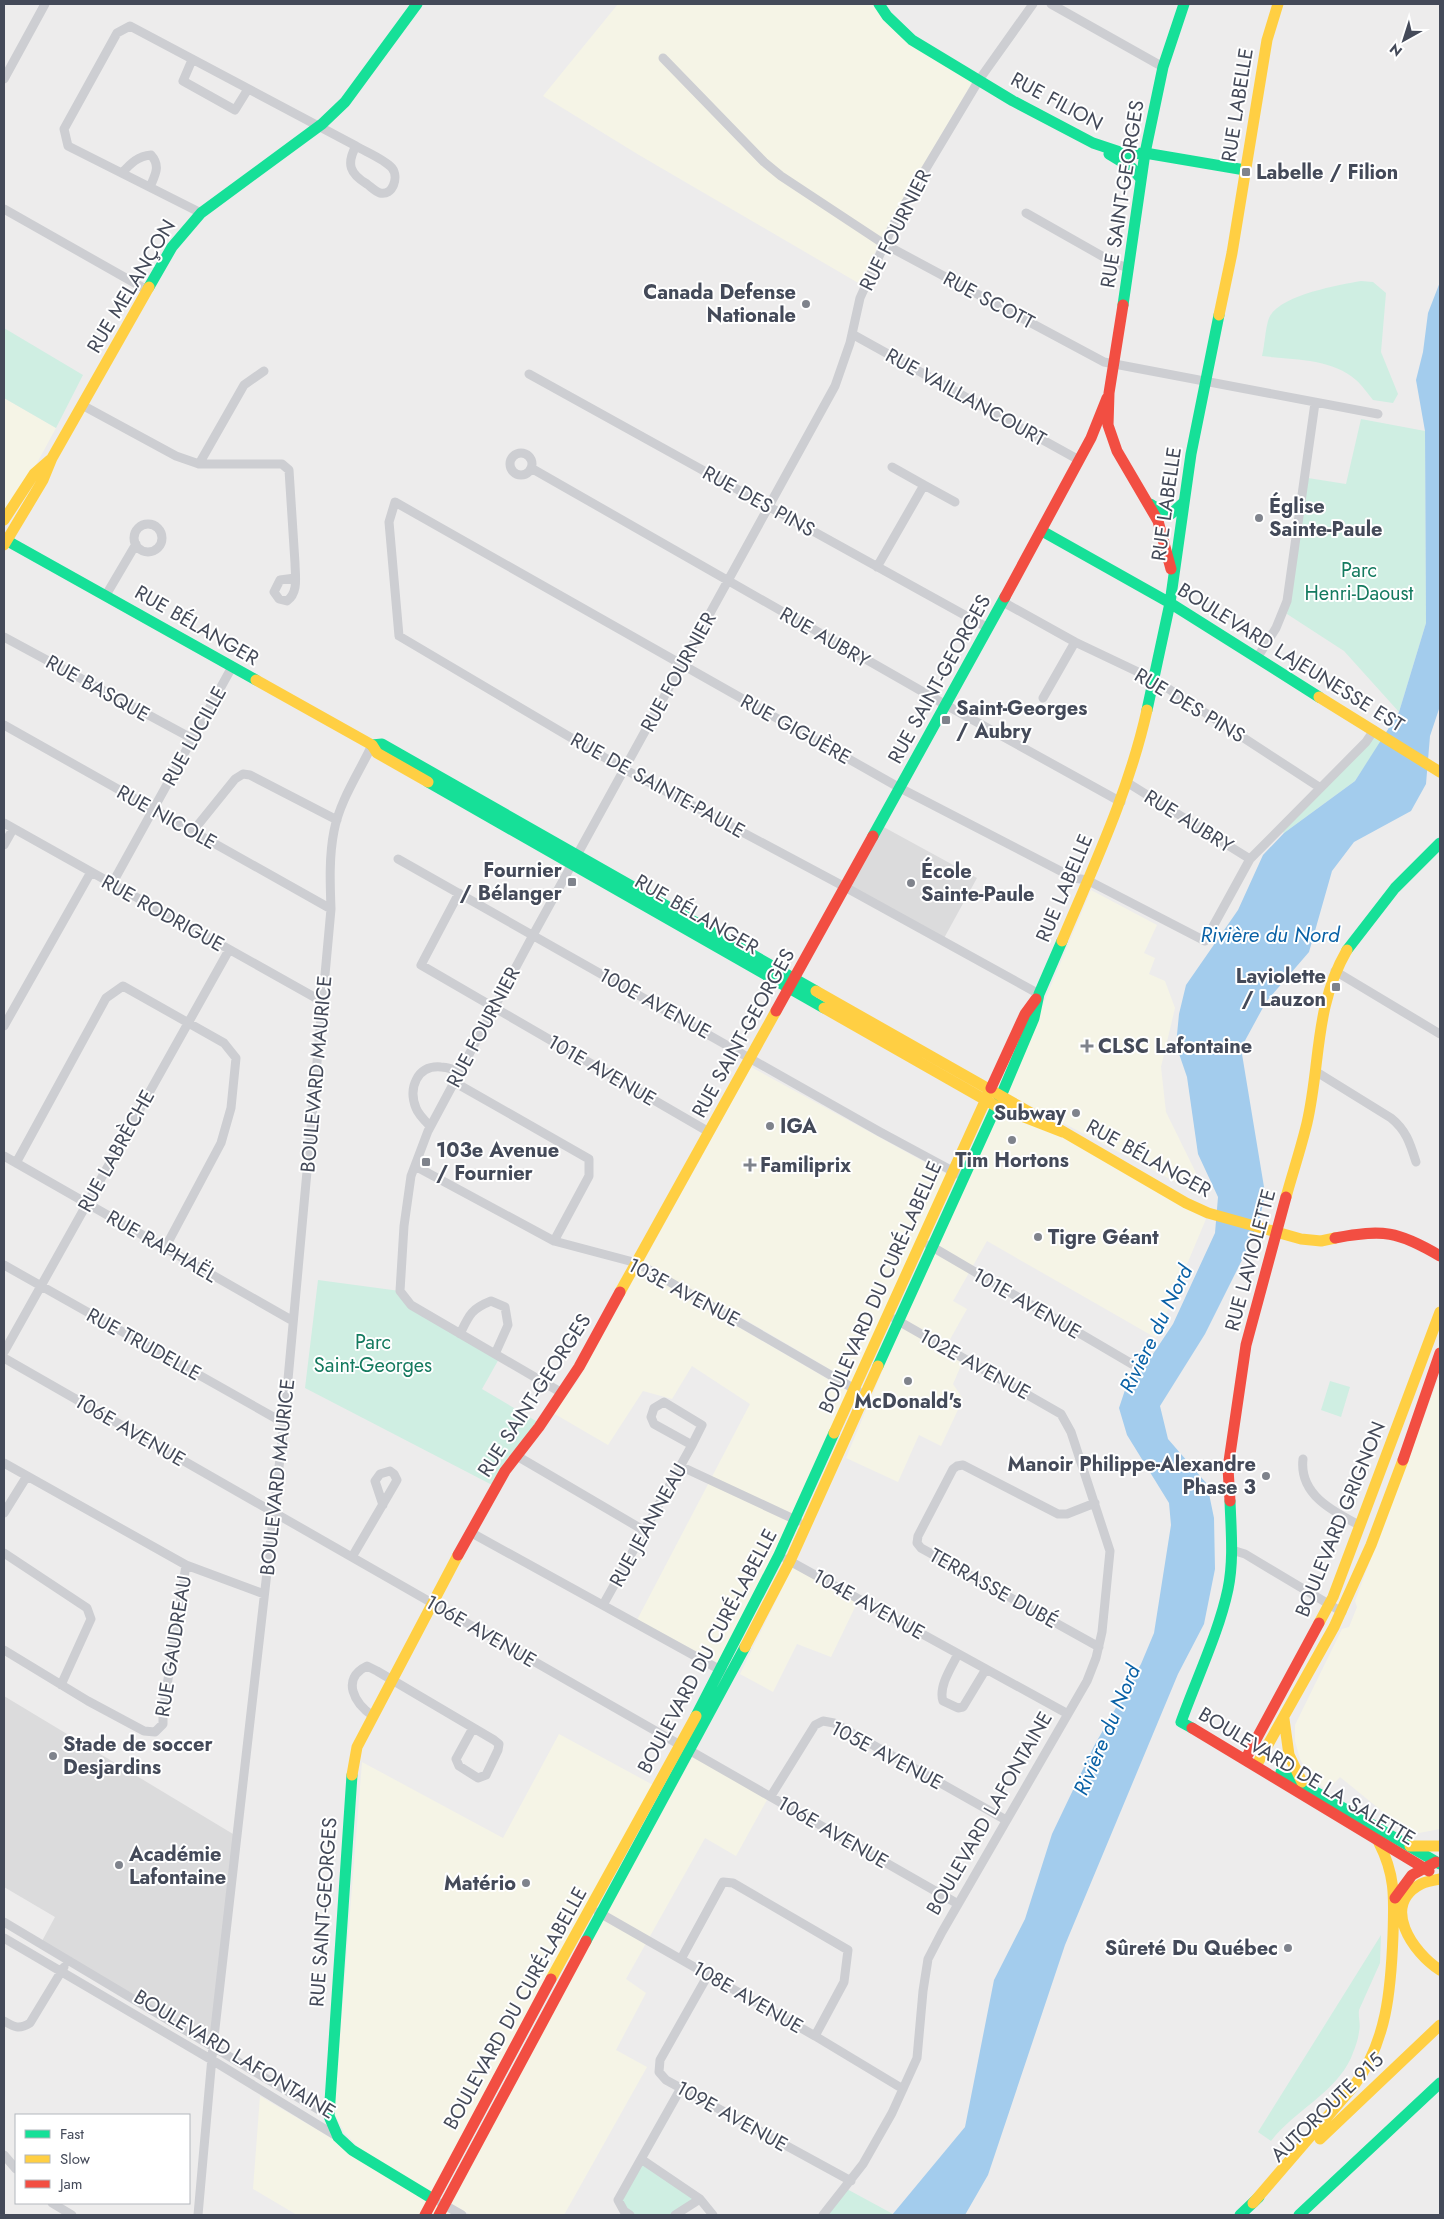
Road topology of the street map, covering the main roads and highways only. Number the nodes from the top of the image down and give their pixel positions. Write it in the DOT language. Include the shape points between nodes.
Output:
graph roads {
  1 [pos="417,4"];
  2 [pos="879,4"];
  3 [pos="1184,4"];
  4 [pos="1278,4"];
  5 [pos="1093,143"];
  6 [pos="1145,154"];
  7 [pos="1245,170"];
  8 [pos="1141,179"];
  9 [pos="1109,393"];
  10 [pos="52,458"];
  11 [pos="1184,502"];
  12 [pos="1148,503"];
  13 [pos="4,520"];
  14 [pos="1042,531"];
  15 [pos="5,541"];
  16 [pos="1174,582"];
  17 [pos="1170,603"];
  18 [pos="1438,771"];
  19 [pos="1440,843"];
  20 [pos="792,983"];
  21 [pos="993,1098"];
  22 [pos="1276,1232"];
  23 [pos="928,1244"];
  24 [pos="1440,1256"];
  25 [pos="1440,1312"];
  26 [pos="1440,1353"];
  27 [pos="801,1523"];
  28 [pos="726,1673"];
  29 [pos="1183,1718"];
  30 [pos="1284,1719"];
  31 [pos="1247,1756"];
  32 [pos="1258,1762"];
  33 [pos="1302,1782"];
  34 [pos="1379,1843"];
  35 [pos="1410,1846"];
  36 [pos="1440,1846"];
  37 [pos="1438,1863"];
  38 [pos="1423,1867"];
  39 [pos="1440,1878"];
  40 [pos="1395,1898"];
  41 [pos="596,1911"];
  42 [pos="1440,1970"];
  43 [pos="1440,2025"];
  44 [pos="522,2047"];
  45 [pos="1440,2082"];
  46 [pos="329,2116"];
  47 [pos="433,2199"];
  48 [pos="1253,2203"];
  49 [pos="442,2210"];
  50 [pos="425,2215"];
  51 [pos="1240,2215"];
  52 [pos="1299,2215"];
  1 -- 10 [label="main road, RUE MELANÇON" via="345,102 317,127 201,213 172,247"];
  2 -- 5 [label="main road, RUE FILION" via="912,40 1013,101"];
  3 -- 6 [label="main road, RUE SAINT-GEORGES" via="1163,67"];
  4 -- 7 [label="main road, RUE LABELLE" via="1267,40"];
  5 -- 6 [label="main road, RUE FILION" via="1117,152"];
  5 -- 8 [label="main road" via="1132,168"];
  6 -- 7 [label="main road, RUE FILION"];
  6 -- 8 [label="main road, RUE SAINT-GEORGES"];
  7 -- 11 [label="main road, RUE LABELLE"];
  8 -- 9 [label="main road, RUE SAINT-GEORGES"];
  9 -- 12 [label="main road, RUE SAINT-GEORGES" via="1111,439"];
  9 -- 14 [label="main road, RUE SAINT-GEORGES" via="1099,420"];
  10 -- 13 [label="main road" via="34,474"];
  10 -- 15 [label="main road, RUE MELANÇON" via="43,480"];
  11 -- 12 [label="main road" via="1171,514"];
  11 -- 16 [label="main road, RUE LABELLE"];
  12 -- 16 [label="main road, RUE SAINT-GEORGES" via="1158,521"];
  14 -- 17 [label="main road, BOULEVARD LAJEUNESSE EST"];
  14 -- 20 [label="main road, RUE SAINT-GEORGES"];
  15 -- 20 [label="main road, RUE BÉLANGER" via="372,745 377,753 498,816"];
  16 -- 17 [label="main road, RUE LABELLE"];
  17 -- 18 [label="main road, BOULEVARD LAJEUNESSE EST"];
  17 -- 21 [label="main road, RUE LABELLE" via="1155,680 1128,783 1039,994 1034,1018"];
  19 -- 22 [label="main road, RUE LAVIOLETTE" via="1376,910 1335,971 1320,1026 1307,1124"];
  20 -- 21 [label="main road, RUE BÉLANGER"];
  20 -- 46 [label="main road, RUE SAINT-GEORGES" via="579,1367 506,1471 470,1532 357,1747 352,1769"];
  21 -- 22 [label="main road, RUE BÉLANGER" via="1063,1132 1186,1203 1208,1213"];
  21 -- 23 [label="main road, BOULEVARD DU CURÉ-LABELLE"];
  22 -- 24 [label="main road, RUE BÉLANGER" via="1321,1241 1362,1233 1388,1233 1413,1240"];
  22 -- 29 [label="main road, RUE LAVIOLETTE" via="1246,1344 1229,1454 1232,1550 1224,1605"];
  23 -- 27 [label="main road, BOULEVARD DU CURÉ-LABELLE" via="899,1322"];
  23 -- 27 [label="main road, BOULEVARD DU CURÉ-LABELLE" via="888,1315 854,1389"];
  25 -- 31 [label="main road, BOULEVARD GRIGNON" via="1329,1605"];
  26 -- 30 [label="main road, BOULEVARD GRIGNON" via="1399,1469 1342,1612"];
  27 -- 28 [label="main road, BOULEVARD DU CURÉ-LABELLE" via="780,1555"];
  27 -- 28 [label="main road, BOULEVARD DU CURÉ-LABELLE" via="790,1561"];
  28 -- 41 [label="main road, BOULEVARD DU CURÉ-LABELLE" via="690,1750"];
  28 -- 41 [label="main road, BOULEVARD DU CURÉ-LABELLE" via="680,1744"];
  29 -- 31 [label="main road, BOULEVARD DE LA SALETTE"];
  30 -- 32 [label="main road, BOULEVARD GRIGNON"];
  30 -- 33 [label="main road" via="1289,1755"];
  31 -- 32 [label="main road, BOULEVARD DE LA SALETTE"];
  32 -- 33 [label="main road, BOULEVARD DE LA SALETTE"];
  32 -- 34 [label="main road, BOULEVARD DE LA SALETTE"];
  33 -- 35 [label="main road, BOULEVARD DE LA SALETTE"];
  34 -- 38 [label="main road, BOULEVARD DE LA SALETTE"];
  34 -- 40 [label="main road" via="1392,1869"];
  35 -- 36 [label="main road"];
  35 -- 37 [label="main road, BOULEVARD DE LA SALETTE"];
  37 -- 38 [label="main road"];
  38 -- 39 [label="main road, BOULEVARD DE LA SALETTE"];
  38 -- 40 [label="main road" via="1407,1879"];
  39 -- 42 [label="main road" via="1423,1883 1412,1891 1403,1917 1406,1935 1414,1950 1425,1962"];
  40 -- 48 [label="main road" via="1387,2000 1380,2035 1369,2063 1342,2100"];
  41 -- 44 [label="main road, BOULEVARD DU CURÉ-LABELLE"];
  43 -- 48 [label="main road, AUTOROUTE 915"];
  44 -- 47 [label="main road, BOULEVARD DU CURÉ-LABELLE"];
  44 -- 49 [label="main road, BOULEVARD DU CURÉ-LABELLE"];
  45 -- 52 [label="main road"];
  46 -- 47 [label="main road, BOULEVARD LAFONTAINE" via="338,2137 374,2165"];
  47 -- 50 [label="main road, BOULEVARD DU CURÉ-LABELLE"];
  48 -- 51 [label="main road, AUTOROUTE 915"];
}
